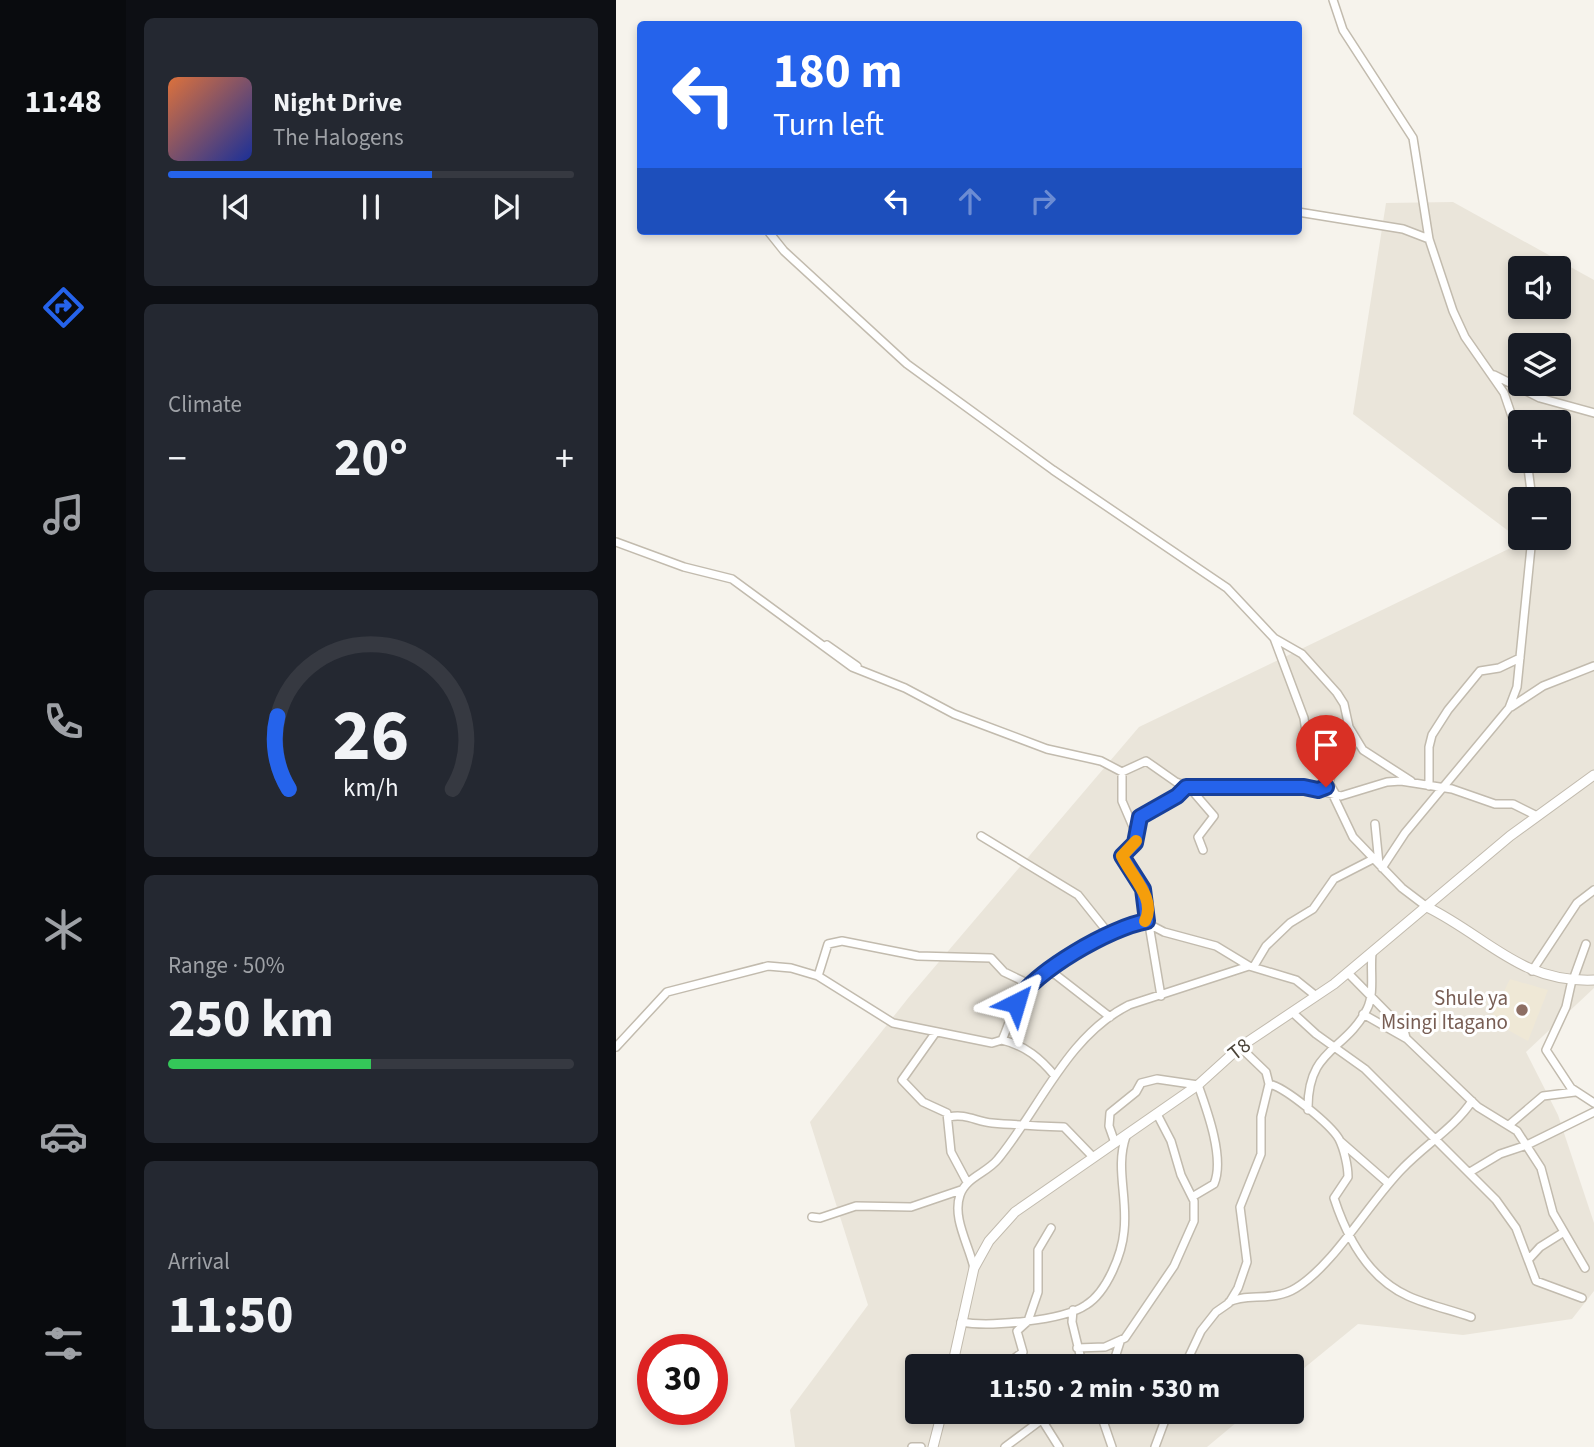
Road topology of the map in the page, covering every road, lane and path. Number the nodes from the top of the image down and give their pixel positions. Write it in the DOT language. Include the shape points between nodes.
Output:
graph roads {
  1 [pos="1333,0"];
  2 [pos="1302,213"];
  3 [pos="771,235"];
  4 [pos="1429,239"];
  5 [pos="1489,371"];
  6 [pos="1510,410"];
  7 [pos="1594,413"];
  8 [pos="616,542"];
  9 [pos="1531,550"];
  10 [pos="1274,638"];
  11 [pos="1520,658"];
  12 [pos="1594,666"];
  13 [pos="1508,708"];
  14 [pos="1356,741"];
  15 [pos="1122,772"];
  16 [pos="1594,775"];
  17 [pos="1330,783"];
  18 [pos="1415,783"];
  19 [pos="1429,786"];
  20 [pos="1187,787"];
  21 [pos="1443,789"];
  22 [pos="1318,790"];
  23 [pos="1334,795"];
  24 [pos="1537,816"];
  25 [pos="1375,824"];
  26 [pos="981,836"];
  27 [pos="1137,836"];
  28 [pos="1203,850"];
  29 [pos="1378,864"];
  30 [pos="1594,890"];
  31 [pos="1427,907"];
  32 [pos="1147,921"];
  33 [pos="1110,935"];
  34 [pos="1586,944"];
  35 [pos="1372,953"];
  36 [pos="1251,966"];
  37 [pos="1532,971"];
  38 [pos="1045,972"];
  39 [pos="1348,973"];
  40 [pos="818,976"];
  41 [pos="1572,980"];
  42 [pos="1594,980"];
  43 [pos="1028,984"];
  44 [pos="1161,996"];
  45 [pos="1316,996"];
  46 [pos="1371,996"];
  47 [pos="1292,1012"];
  48 [pos="1363,1014"];
  49 [pos="1110,1017"];
  50 [pos="936,1032"];
  51 [pos="1407,1039"];
  52 [pos="1002,1040"];
  53 [pos="1333,1046"];
  54 [pos="616,1047"];
  55 [pos="1240,1047"];
  56 [pos="1055,1076"];
  57 [pos="1269,1084"];
  58 [pos="1198,1085"];
  59 [pos="1575,1092"];
  60 [pos="1472,1101"];
  61 [pos="1594,1103"];
  62 [pos="1308,1110"];
  63 [pos="1594,1112"];
  64 [pos="1157,1114"];
  65 [pos="949,1117"];
  66 [pos="1509,1125"];
  67 [pos="1023,1126"];
  68 [pos="1126,1136"];
  69 [pos="1434,1137"];
  70 [pos="1340,1141"];
  71 [pos="1115,1143"];
  72 [pos="1527,1145"];
  73 [pos="1093,1157"];
  74 [pos="1470,1172"];
  75 [pos="967,1182"];
  76 [pos="1388,1183"];
  77 [pos="961,1190"];
  78 [pos="1192,1197"];
  79 [pos="813,1217"];
  80 [pos="1051,1228"];
  81 [pos="1563,1232"];
  82 [pos="1348,1233"];
  83 [pos="1529,1259"];
  84 [pos="974,1268"];
  85 [pos="1585,1268"];
  86 [pos="1583,1298"];
  87 [pos="1229,1303"];
  88 [pos="1073,1310"];
  89 [pos="1471,1317"];
  90 [pos="1028,1321"];
  91 [pos="961,1322"];
  92 [pos="1120,1342"];
  93 [pos="1077,1348"];
  94 [pos="955,1354"];
  95 [pos="1021,1354"];
  96 [pos="1079,1354"];
  97 [pos="1116,1354"];
  98 [pos="1190,1354"];
  99 [pos="939,1424"];
  100 [pos="1037,1424"];
  101 [pos="1045,1424"];
  102 [pos="1104,1424"];
  103 [pos="1164,1424"];
  104 [pos="912,1447"];
  105 [pos="921,1447"];
  106 [pos="933,1447"];
  107 [pos="1005,1447"];
  108 [pos="1059,1447"];
  109 [pos="1112,1447"];
  110 [pos="1155,1447"];
  1 -- 4 [label="street" via="1343,30 1413,138"];
  2 -- 4 [label="street" via="1403,229"];
  3 -- 10 [label="street" via="907,364 1220,583"];
  4 -- 5 [label="street" via="1460,329"];
  5 -- 6 [label="street"];
  5 -- 7 [label="street" via="1532,395"];
  8 -- 15 [label="street" via="732,579 839,658 954,714 1047,749 1101,761"];
  9 -- 11 [label="street"];
  10 -- 14 [label="street" via="1302,654 1337,693"];
  10 -- 17 [label="street" via="1304,718 1308,752"];
  11 -- 13 [label="street" via="1517,687"];
  11 -- 19 [label="street" via="1480,671 1441,719 1429,747"];
  12 -- 13 [label="street" via="1543,687"];
  13 -- 21 [label="street"];
  14 -- 17 [label="street"];
  14 -- 18 [label="street" via="1371,757"];
  15 -- 20 [label="street" via="1150,762"];
  15 -- 27 [label="street" via="1122,801"];
  16 -- 24 [label="street, T8"];
  17 -- 22 [label="street"];
  17 -- 23 [label="street"];
  18 -- 19 [label="street"];
  18 -- 23 [label="street" via="1392,781"];
  19 -- 21 [label="street"];
  20 -- 22 [label="street"];
  20 -- 27 [label="street" via="1140,817"];
  20 -- 28 [label="street" via="1214,816 1198,837"];
  21 -- 24 [label="street" via="1513,804"];
  21 -- 29 [label="street"];
  22 -- 23 [label="street"];
  23 -- 29 [label="street" via="1353,836"];
  24 -- 31 [label="street, T8"];
  25 -- 29 [label="street"];
  26 -- 33 [label="street" via="1078,895"];
  27 -- 32 [label="street" via="1122,856 1143,889"];
  29 -- 31 [label="street"];
  29 -- 36 [label="street" via="1334,879 1313,909 1290,923"];
  30 -- 37 [label="street" via="1577,903"];
  31 -- 35 [label="street, T8"];
  31 -- 37 [label="street"];
  32 -- 33 [label="street"];
  32 -- 36 [label="street" via="1164,932 1216,946"];
  32 -- 44 [label="street"];
  33 -- 38 [label="street"];
  34 -- 41 [label="street"];
  35 -- 39 [label="street, T8"];
  35 -- 46 [label="street"];
  36 -- 44 [label="street"];
  36 -- 45 [label="street" via="1296,980"];
  37 -- 41 [label="street"];
  38 -- 43 [label="street"];
  38 -- 49 [label="street" via="1056,975"];
  39 -- 45 [label="street, T8"];
  39 -- 46 [label="street"];
  40 -- 43 [label="street" via="828,944 842,941 918,956 991,958 1004,972"];
  40 -- 50 [label="street" via="893,1023"];
  40 -- 54 [label="street" via="768,966 673,990 655,1003"];
  41 -- 42 [label="street"];
  41 -- 59 [label="street" via="1566,1007 1545,1047"];
  43 -- 52 [label="street"];
  44 -- 49 [label="street" via="1129,1005"];
  45 -- 47 [label="street, T8"];
  46 -- 48 [label="street"];
  46 -- 51 [label="street"];
  47 -- 53 [label="street"];
  47 -- 55 [label="street, T8"];
  48 -- 51 [label="street"];
  48 -- 53 [label="street" via="1354,1030"];
  49 -- 56 [label="street"];
  50 -- 52 [label="street" via="986,1042"];
  50 -- 65 [label="street" via="902,1080 923,1102"];
  51 -- 60 [label="street"];
  52 -- 56 [label="street" via="1028,1050"];
  53 -- 62 [label="street" via="1313,1078"];
  53 -- 69 [label="street" via="1365,1069"];
  55 -- 57 [label="street" via="1266,1072"];
  55 -- 58 [label="street, T8"];
  56 -- 67 [label="street"];
  57 -- 62 [label="street"];
  57 -- 87 [label="street" via="1261,1117 1261,1154 1240,1207 1247,1262"];
  58 -- 64 [label="street, T8"];
  58 -- 71 [label="street" via="1157,1079 1141,1083 1136,1093 1110,1113"];
  58 -- 78 [label="street" via="1210,1122 1217,1175 1214,1185"];
  59 -- 61 [label="street"];
  59 -- 66 [label="street" via="1543,1096"];
  60 -- 66 [label="street"];
  60 -- 69 [label="street"];
  62 -- 70 [label="street"];
  63 -- 72 [label="street"];
  64 -- 68 [label="street, T8"];
  64 -- 78 [label="street"];
  65 -- 67 [label="street"];
  65 -- 75 [label="street" via="951,1152"];
  66 -- 72 [label="street"];
  67 -- 73 [label="street" via="1063,1127"];
  67 -- 75 [label="street" via="993,1165"];
  68 -- 71 [label="street, T8"];
  68 -- 88 [label="street" via="1120,1169 1125,1212 1122,1246 1099,1294"];
  69 -- 74 [label="street"];
  69 -- 76 [label="street"];
  70 -- 76 [label="street"];
  70 -- 82 [label="street" via="1348,1177 1334,1198"];
  71 -- 73 [label="street, T8"];
  72 -- 74 [label="street"];
  72 -- 81 [label="street" via="1541,1168"];
  73 -- 84 [label="street, T8" via="1015,1212 989,1241"];
  74 -- 83 [label="street" via="1506,1211"];
  75 -- 77 [label="street"];
  76 -- 82 [label="street"];
  77 -- 79 [label="street" via="911,1208 856,1206"];
  77 -- 84 [label="street" via="958,1212"];
  78 -- 92 [label="street" via="1196,1215 1186,1243 1147,1308"];
  80 -- 90 [label="street" via="1038,1250 1039,1288"];
  81 -- 83 [label="street"];
  81 -- 85 [label="street"];
  82 -- 87 [label="street" via="1297,1287 1273,1297"];
  82 -- 89 [label="street" via="1365,1263 1400,1292"];
  83 -- 86 [label="street" via="1539,1283"];
  84 -- 91 [label="street, T8"];
  87 -- 98 [label="street" via="1201,1331"];
  88 -- 90 [label="street"];
  88 -- 93 [label="street"];
  90 -- 91 [label="street"];
  90 -- 95 [label="street" via="1017,1331"];
  91 -- 94 [label="street, T8"];
  92 -- 93 [label="street"];
  92 -- 97 [label="street"];
  93 -- 96 [label="street"];
  99 -- 106 [label="street"];
  100 -- 107 [label="street"];
  101 -- 108 [label="street"];
  102 -- 109 [label="street"];
  103 -- 110 [label="street"];
  104 -- 105 [label="street"];
}
